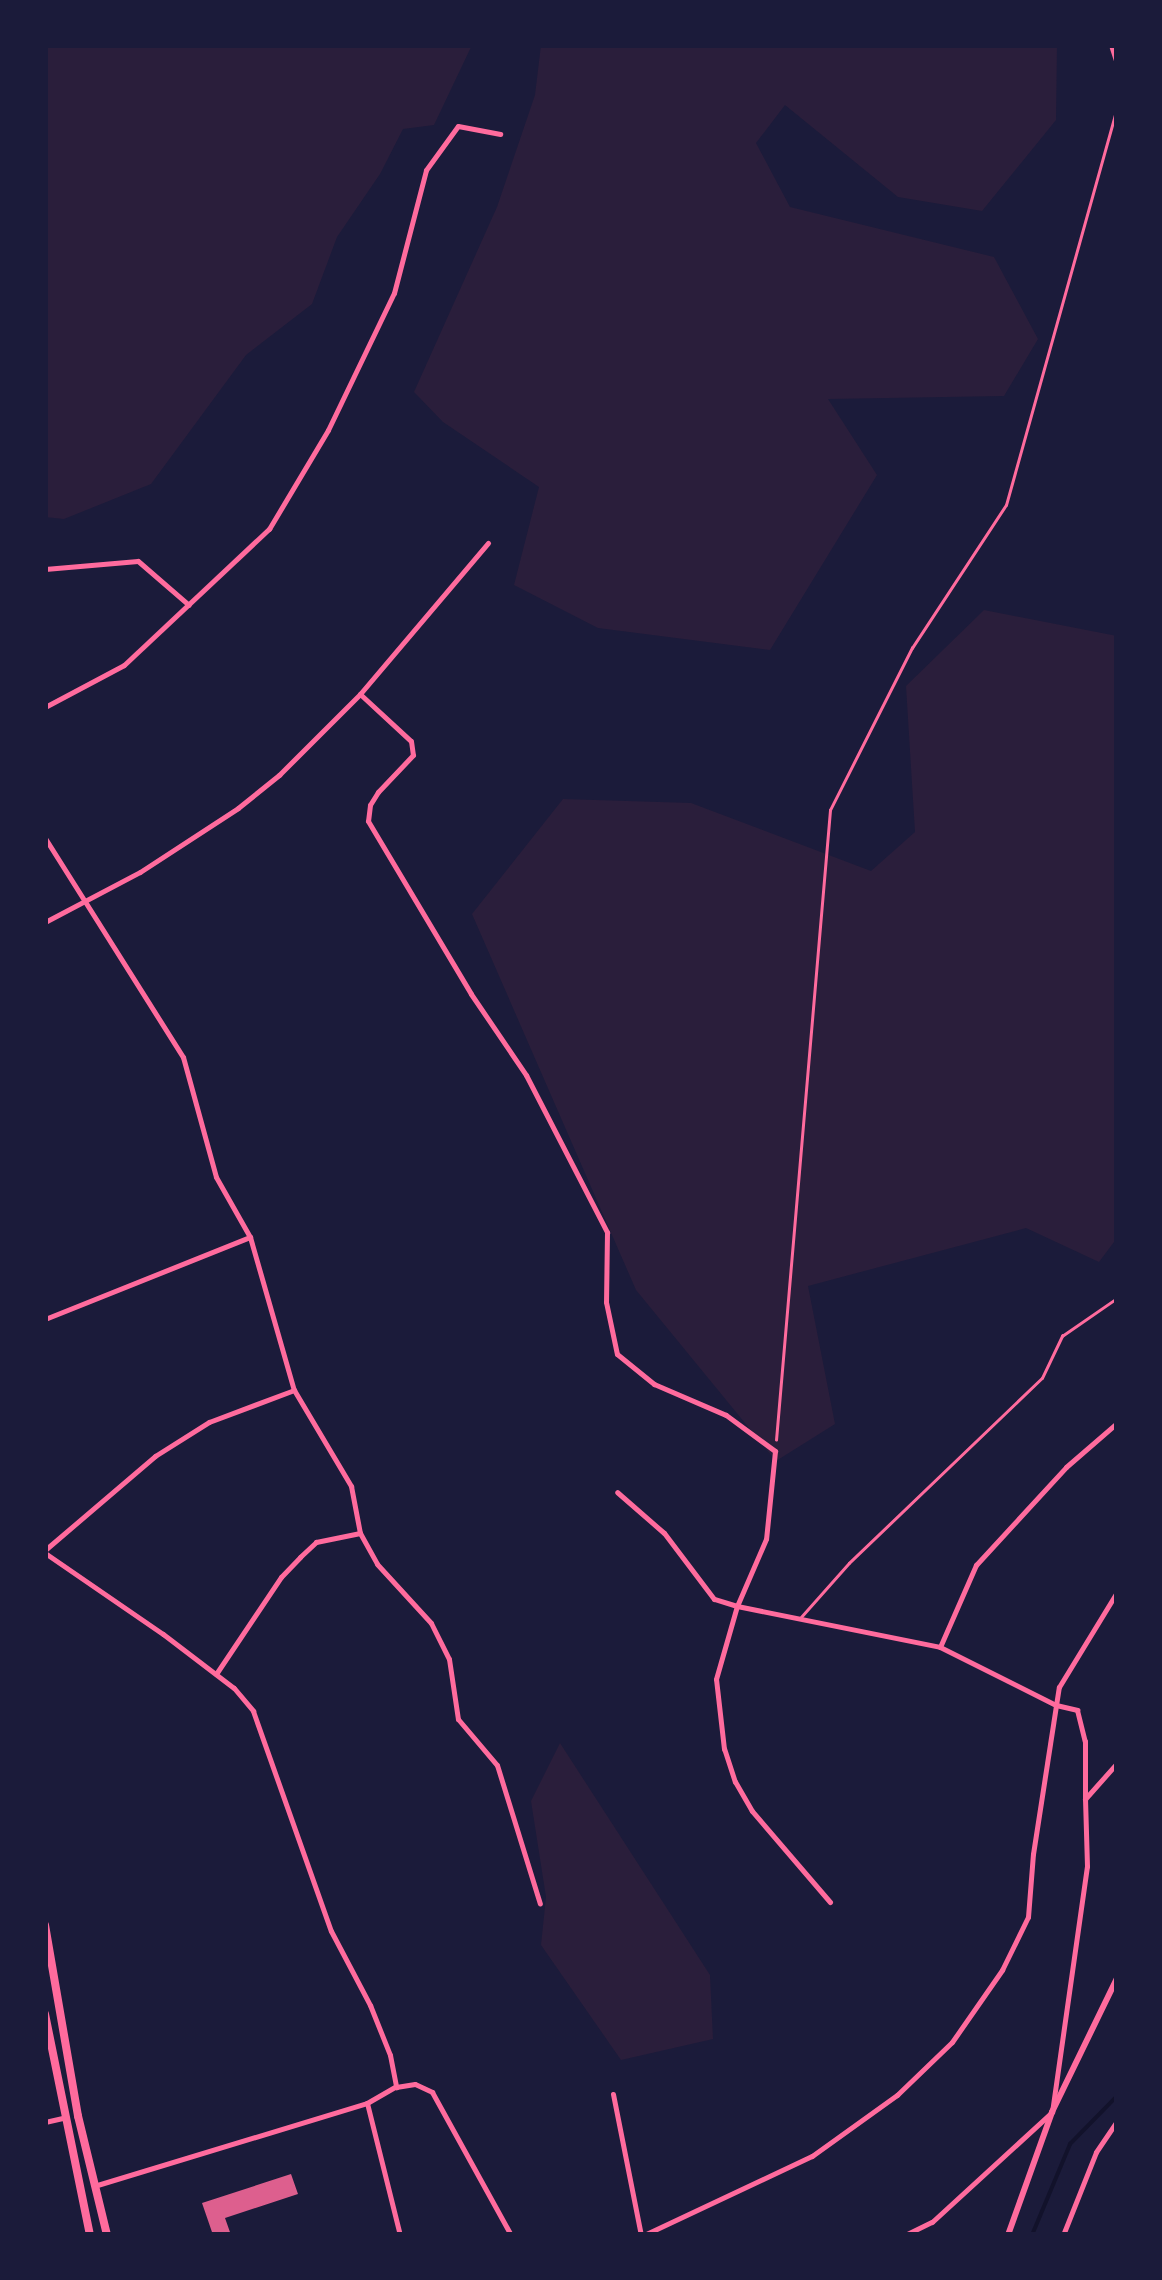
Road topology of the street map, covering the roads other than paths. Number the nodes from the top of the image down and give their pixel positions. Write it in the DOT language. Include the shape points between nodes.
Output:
graph roads {
  1 [pos="1111,45"];
  2 [pos="1117,64"];
  3 [pos="500,134"];
  4 [pos="488,543"];
  5 [pos="45,569"];
  6 [pos="189,605"];
  7 [pos="360,694"];
  8 [pos="45,707"];
  9 [pos="45,838"];
  10 [pos="82,902"];
  11 [pos="45,922"];
  12 [pos="250,1237"];
  13 [pos="1117,1298"];
  14 [pos="45,1319"];
  15 [pos="294,1390"];
  16 [pos="1117,1423"];
  17 [pos="617,1492"];
  18 [pos="360,1533"];
  19 [pos="45,1551"];
  20 [pos="1117,1592"];
  21 [pos="737,1606"];
  22 [pos="801,1616"];
  23 [pos="940,1647"];
  24 [pos="216,1674"];
  25 [pos="1056,1705"];
  26 [pos="1117,1763"];
  27 [pos="1085,1799"];
  28 [pos="830,1902"];
  29 [pos="540,1904"];
  30 [pos="45,1925"];
  31 [pos="1117,1978"];
  32 [pos="45,2014"];
  33 [pos="396,2087"];
  34 [pos="612,2094"];
  35 [pos="367,2103"];
  36 [pos="1052,2112"];
  37 [pos="63,2118"];
  38 [pos="45,2122"];
  39 [pos="1116,2122"];
  40 [pos="94,2186"];
  41 [pos="90,2235"];
  42 [pos="107,2235"];
  43 [pos="400,2235"];
  44 [pos="512,2235"];
  45 [pos="642,2235"];
  46 [pos="904,2235"];
  47 [pos="1008,2235"];
  48 [pos="1064,2235"];
  1 -- 2 [label="street"];
  3 -- 6 [label="street" via="458,126 426,170 394,293 328,430 268,529"];
  4 -- 7 [label="street"];
  5 -- 6 [label="street" via="138,561"];
  6 -- 8 [label="street" via="110,675"];
  7 -- 10 [label="street" via="238,808"];
  7 -- 21 [label="street" via="410,741 412,755 378,792 368,820 526,1075 606,1232 606,1302 617,1354 654,1384 726,1415 775,1451 766,1539"];
  9 -- 10 [label="street"];
  10 -- 11 [label="street"];
  10 -- 12 [label="street" via="183,1057 216,1176"];
  12 -- 14 [label="street"];
  12 -- 15 [label="street"];
  13 -- 22 [label="lane" via="1062,1336 1042,1378"];
  15 -- 18 [label="street" via="351,1486"];
  15 -- 19 [label="street" via="210,1422 155,1456"];
  16 -- 23 [label="street" via="1066,1467 976,1565"];
  17 -- 21 [label="street" via="664,1533 714,1598"];
  18 -- 24 [label="street" via="316,1542 300,1557"];
  18 -- 29 [label="street" via="377,1564 431,1623 449,1660 458,1719 496,1765"];
  19 -- 24 [label="street"];
  20 -- 25 [label="street" via="1059,1686"];
  21 -- 22 [label="street"];
  21 -- 28 [label="street" via="716,1679 724,1749 752,1811"];
  22 -- 23 [label="street"];
  23 -- 25 [label="street"];
  24 -- 33 [label="street" via="253,1711 331,1931 390,2054"];
  25 -- 27 [label="street" via="1077,1710 1085,1741"];
  25 -- 45 [label="street" via="1028,1917 1002,1970 952,2042 897,2095 812,2156"];
  26 -- 27 [label="street"];
  27 -- 36 [label="street" via="1087,1866"];
  30 -- 40 [label="main road"];
  31 -- 36 [label="street"];
  32 -- 37 [label="main road"];
  33 -- 35 [label="street"];
  33 -- 44 [label="street" via="416,2084 432,2092"];
  34 -- 45 [label="street"];
  35 -- 40 [label="street"];
  35 -- 43 [label="street"];
  36 -- 46 [label="street" via="932,2222"];
  36 -- 47 [label="street"];
  37 -- 38 [label="street"];
  37 -- 41 [label="main road"];
  39 -- 48 [label="street" via="1096,2152"];
  40 -- 42 [label="main road"];
}
